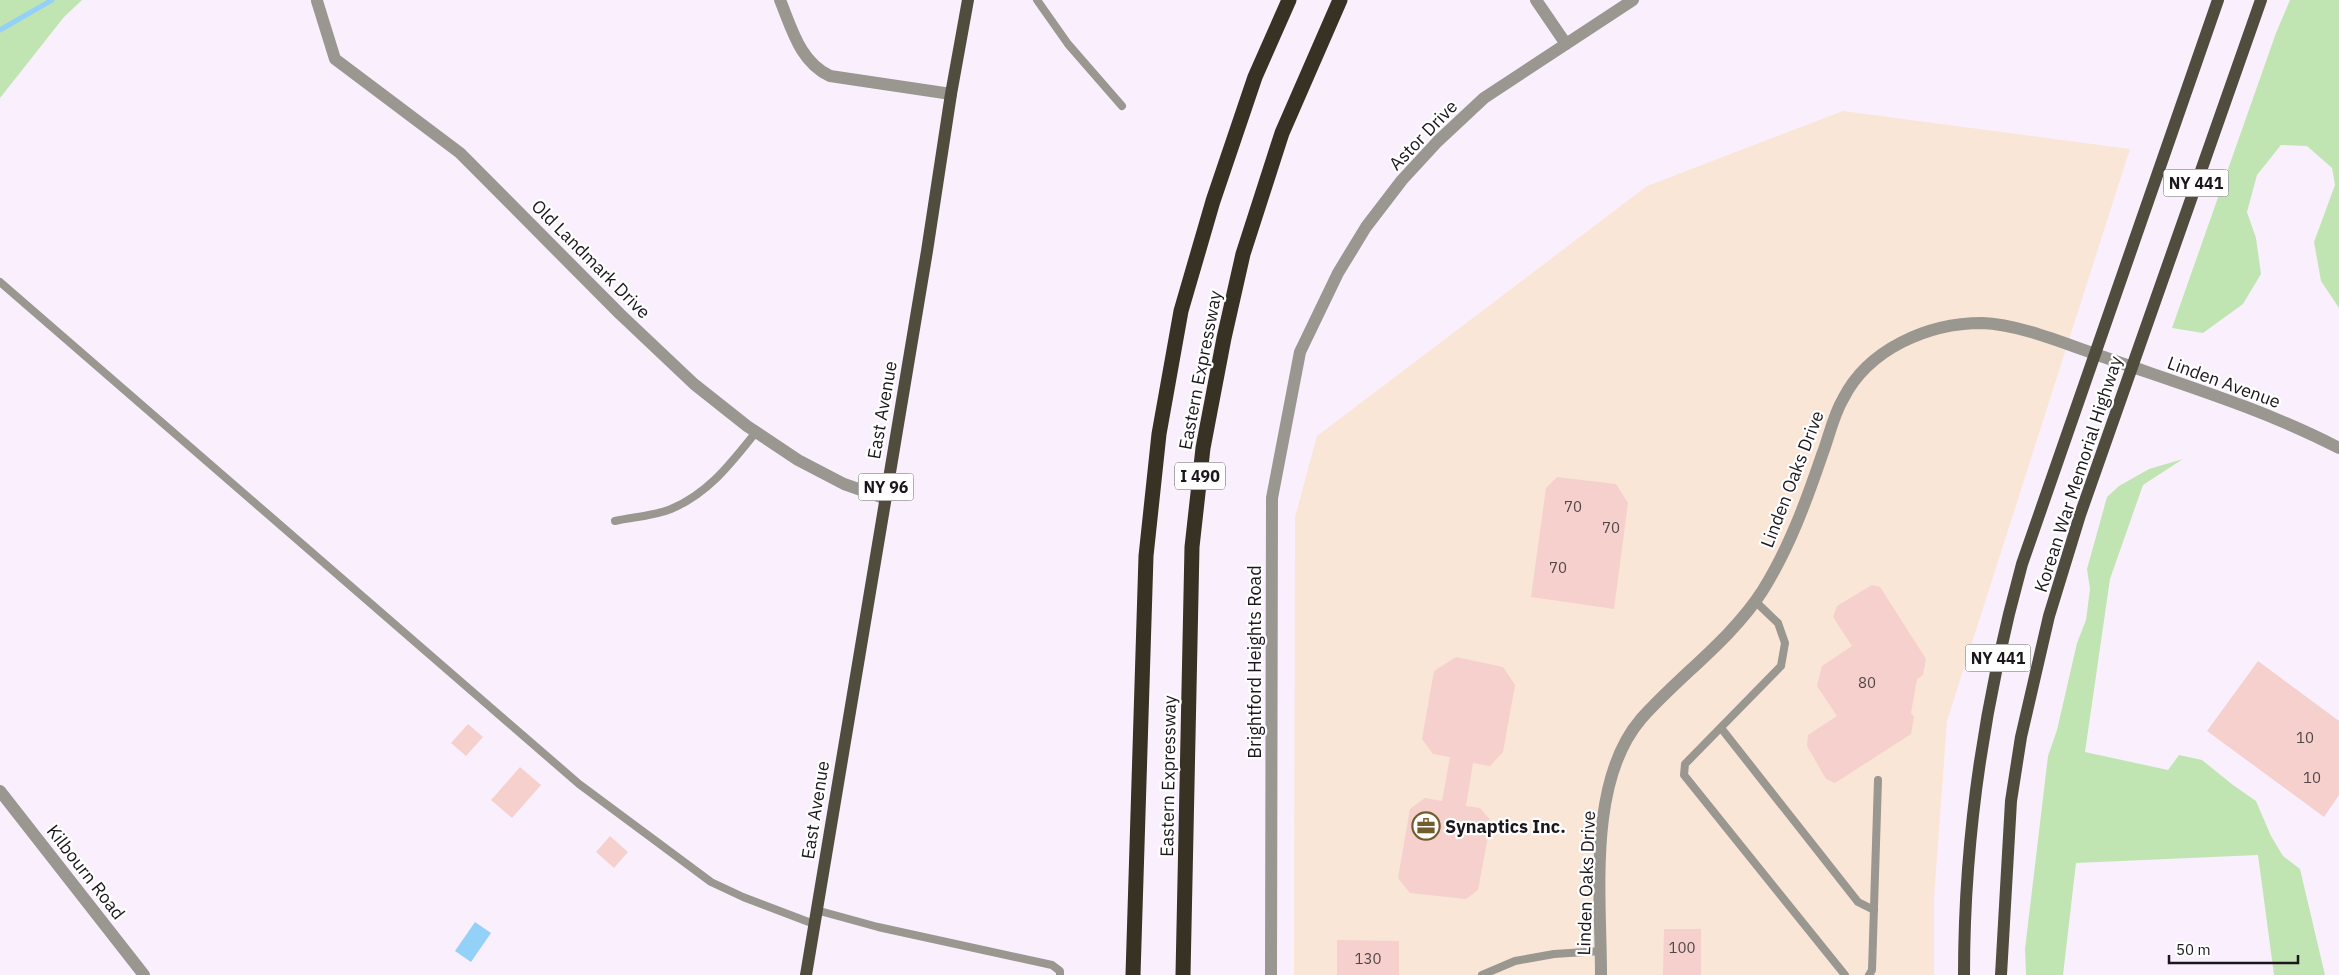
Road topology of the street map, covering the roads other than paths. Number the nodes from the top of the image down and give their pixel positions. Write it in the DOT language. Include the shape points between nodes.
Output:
graph roads {
  1 [pos="780,0"];
  2 [pos="968,0"];
  3 [pos="1037,0"];
  4 [pos="1289,0"];
  5 [pos="1340,0"];
  6 [pos="1536,0"];
  7 [pos="1633,0"];
  8 [pos="2218,0"];
  9 [pos="2261,0"];
  10 [pos="317,1"];
  11 [pos="1566,44"];
  12 [pos="951,94"];
  13 [pos="1122,106"];
  14 [pos="0,282"];
  15 [pos="1300,352"];
  16 [pos="2095,354"];
  17 [pos="2132,367"];
  18 [pos="756,432"];
  19 [pos="2339,448"];
  20 [pos="884,498"];
  21 [pos="615,520"];
  22 [pos="1755,601"];
  23 [pos="1721,728"];
  24 [pos="1878,780"];
  25 [pos="0,791"];
  26 [pos="816,910"];
  27 [pos="1874,910"];
  28 [pos="814,924"];
  29 [pos="1601,952"];
  30 [pos="144,975"];
  31 [pos="806,975"];
  32 [pos="1060,975"];
  33 [pos="1133,975"];
  34 [pos="1183,975"];
  35 [pos="1272,975"];
  36 [pos="1482,975"];
  37 [pos="1601,975"];
  38 [pos="1844,975"];
  39 [pos="1869,975"];
  40 [pos="1964,975"];
  41 [pos="2001,975"];
  1 -- 12 [label="street" via="796,39 808,59 822,72 830,76"];
  2 -- 12 [label="main road, East Avenue / NY 96"];
  3 -- 13 [label="lane" via="1068,44"];
  4 -- 33 [label="highway, Eastern Expressway / I 490" via="1255,77 1213,201 1181,311 1159,434 1146,556"];
  5 -- 34 [label="highway, Eastern Expressway / I 490" via="1282,133 1243,254 1203,448 1192,547"];
  6 -- 11 [label="street"];
  7 -- 11 [label="street, Astor Drive"];
  8 -- 16 [label="main road, Korean War Memorial Highway / NY 441"];
  9 -- 17 [label="main road, Korean War Memorial Highway / NY 441"];
  10 -- 18 [label="street, Old Landmark Drive" via="335,59 460,153 694,384"];
  11 -- 15 [label="street, Astor Drive" via="1484,98 1402,180 1366,227 1338,273"];
  12 -- 20 [label="main road, East Avenue / NY 96"];
  14 -- 28 [label="lane" via="579,784 710,882"];
  15 -- 35 [label="street, Brightford Heights Road" via="1272,498"];
  16 -- 17 [label="street, Linden Avenue"];
  16 -- 22 [label="street, Linden Oaks Drive" via="2014,328 1983,323 1934,330 1908,339 1880,355 1860,373 1843,398 1798,522"];
  16 -- 40 [label="main road, Korean War Memorial Highway / NY 441" via="2022,564 2003,635 1972,823"];
  17 -- 19 [label="street, Linden Avenue" via="2261,412"];
  17 -- 41 [label="main road, Korean War Memorial Highway / NY 441" via="2080,515 2052,607 2022,737 2011,801"];
  18 -- 20 [label="street, Old Landmark Drive" via="798,460 837,480"];
  18 -- 21 [label="lane" via="725,471 698,495 670,509"];
  20 -- 26 [label="main road, East Avenue / NY 96"];
  22 -- 23 [label="lane" via="1778,622 1785,643 1781,666"];
  22 -- 29 [label="street, Linden Oaks Drive" via="1634,727 1619,756 1609,784 1601,844"];
  23 -- 27 [label="lane" via="1858,902"];
  23 -- 38 [label="lane" via="1685,764 1684,774"];
  24 -- 27 [label="lane"];
  25 -- 30 [label="street, Kilbourn Road"];
  26 -- 28 [label="main road, East Avenue / NY 96"];
  26 -- 32 [label="lane" via="1052,965"];
  27 -- 39 [label="lane" via="1872,970"];
  28 -- 31 [label="main road, East Avenue / NY 96"];
  29 -- 36 [label="lane" via="1554,954 1515,961"];
  29 -- 37 [label="street, Linden Oaks Drive"];
}
